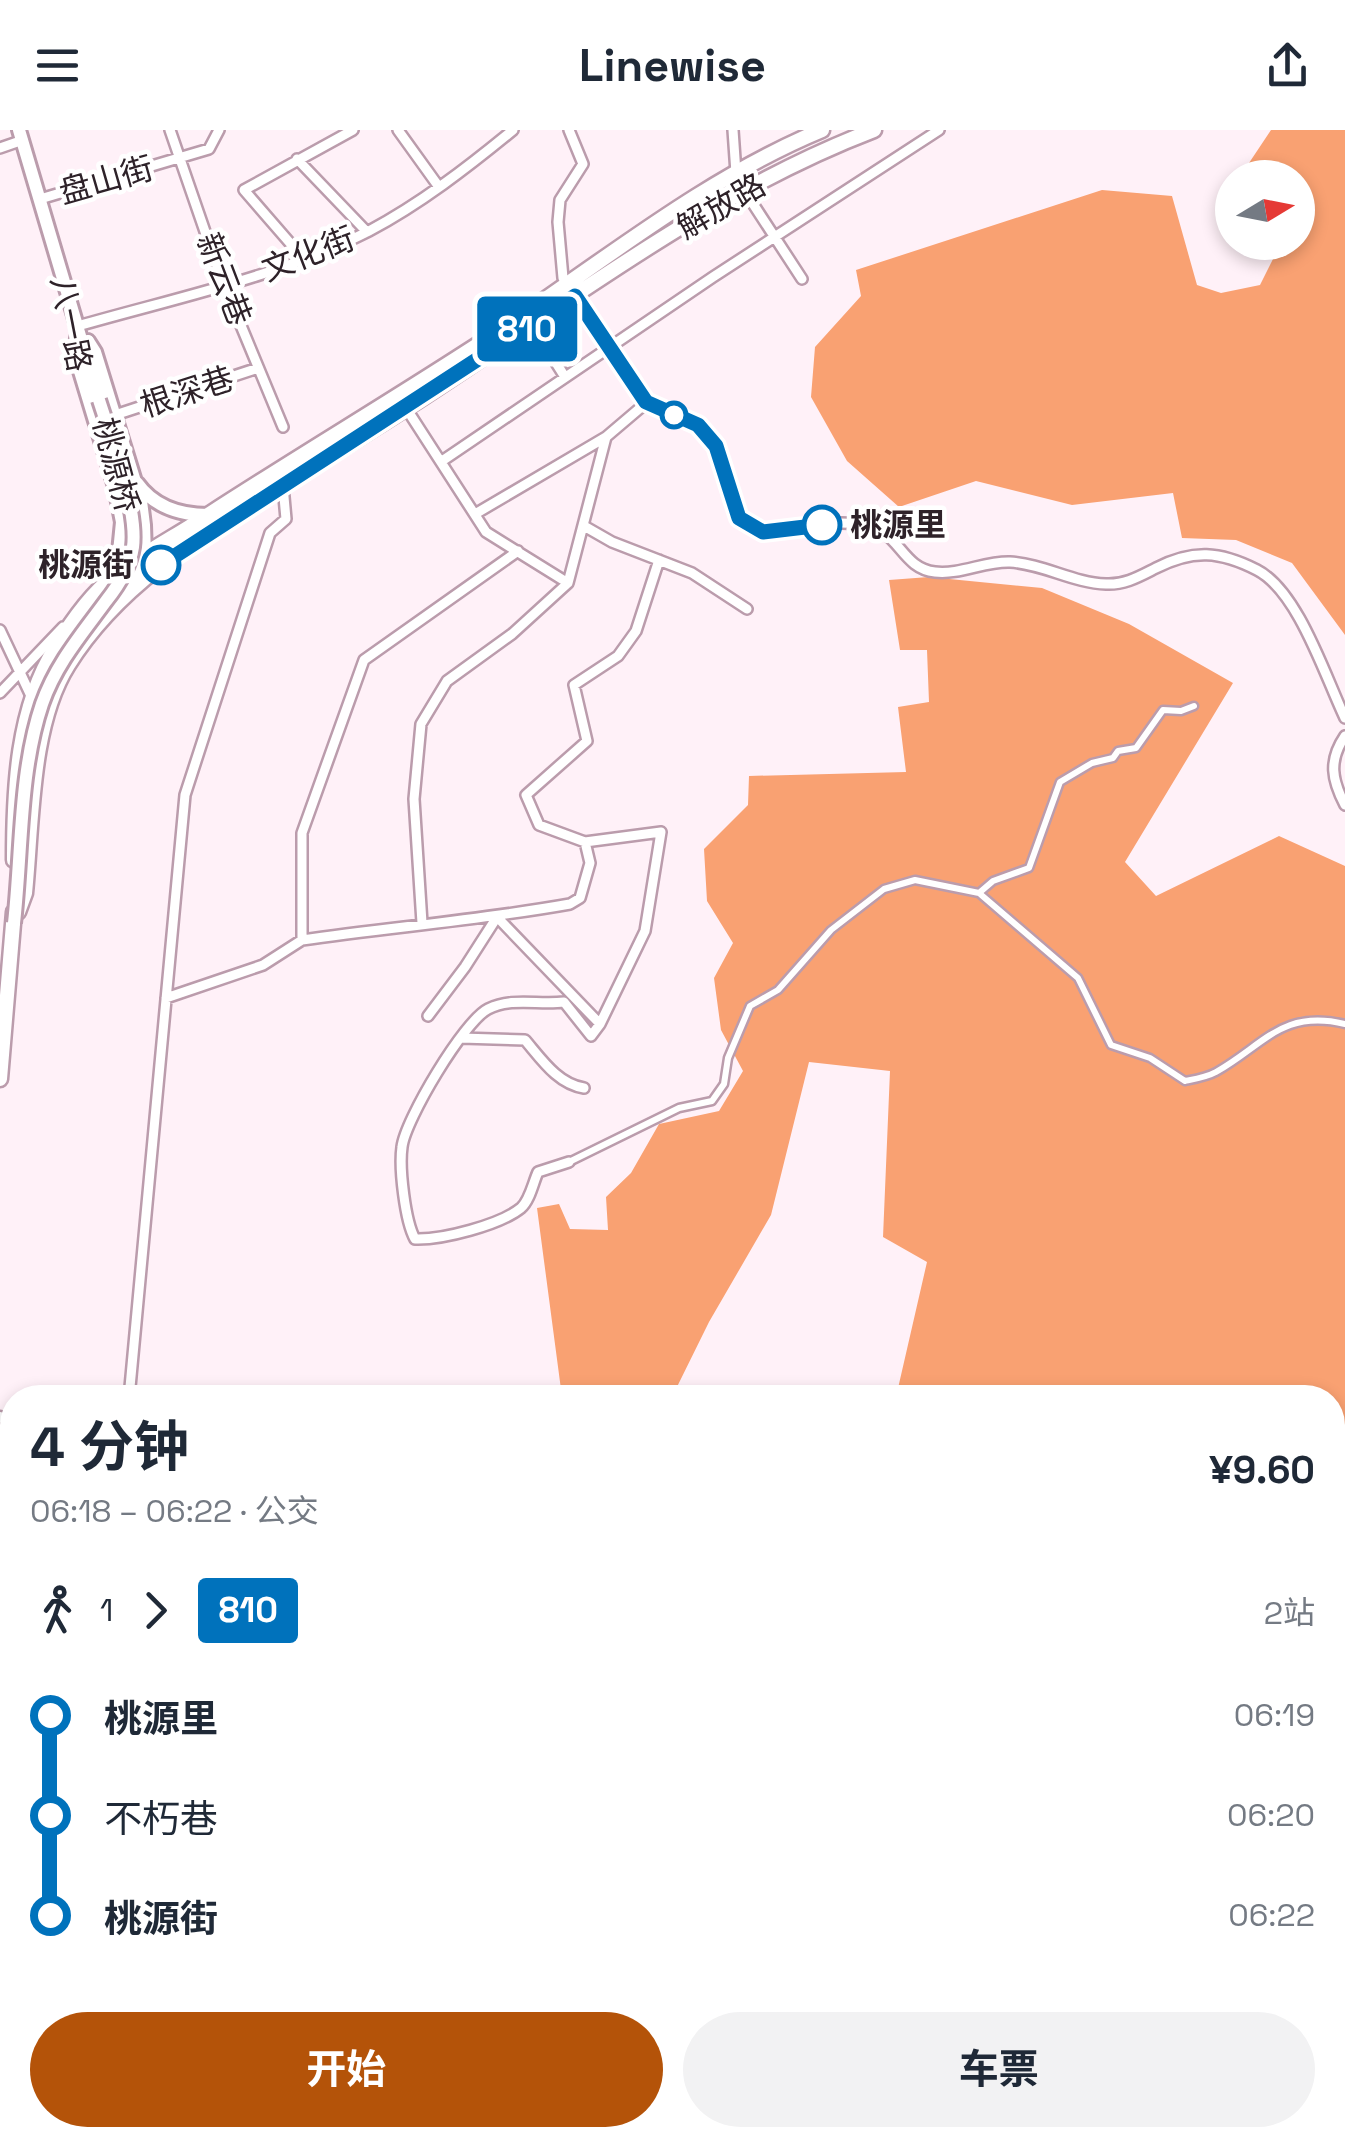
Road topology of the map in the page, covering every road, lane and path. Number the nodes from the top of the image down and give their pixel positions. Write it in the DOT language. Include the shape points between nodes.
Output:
graph roads {
  1 [pos="170,130"];
  2 [pos="219,130"];
  3 [pos="354,130"];
  4 [pos="398,130"];
  5 [pos="512,130"];
  6 [pos="569,130"];
  7 [pos="733,130"];
  8 [pos="822,130"];
  9 [pos="874,130"];
  10 [pos="939,130"];
  11 [pos="21,135"];
  12 [pos="0,148"];
  13 [pos="181,158"];
  14 [pos="297,159"];
  15 [pos="736,173"];
  16 [pos="438,186"];
  17 [pos="744,190"];
  18 [pos="40,199"];
  19 [pos="367,232"];
  20 [pos="774,236"];
  21 [pos="302,258"];
  22 [pos="802,279"];
  23 [pos="223,284"];
  24 [pos="571,290"];
  25 [pos="78,326"];
  26 [pos="532,326"];
  27 [pos="610,346"];
  28 [pos="258,368"];
  29 [pos="565,377"];
  30 [pos="646,402"];
  31 [pos="406,408"];
  32 [pos="115,416"];
  33 [pos="283,427"];
  34 [pos="606,437"];
  35 [pos="442,461"];
  36 [pos="133,476"];
  37 [pos="283,486"];
  38 [pos="115,488"];
  39 [pos="476,514"];
  40 [pos="208,515"];
  41 [pos="584,526"];
  42 [pos="185,548"];
  43 [pos="518,552"];
  44 [pos="145,555"];
  45 [pos="659,560"];
  46 [pos="111,578"];
  47 [pos="568,583"];
  48 [pos="129,590"];
  49 [pos="94,598"];
  50 [pos="747,609"];
  51 [pos="0,630"];
  52 [pos="20,669"];
  53 [pos="0,692"];
  54 [pos="33,701"];
  55 [pos="1194,706"];
  56 [pos="1345,718"];
  57 [pos="1345,736"];
  58 [pos="1345,806"];
  59 [pos="585,842"];
  60 [pos="978,893"];
  61 [pos="497,917"];
  62 [pos="14,922"];
  63 [pos="422,923"];
  64 [pos="302,940"];
  65 [pos="166,998"];
  66 [pos="428,1016"];
  67 [pos="600,1024"];
  68 [pos="1345,1024"];
  69 [pos="461,1038"];
  70 [pos="0,1079"];
  71 [pos="584,1088"];
  72 [pos="569,1162"];
  73 [pos="129,1385"];
  1 -- 13 [label="street, 新云巷"];
  2 -- 13 [label="street, 盘山街" via="209,149"];
  3 -- 14 [label="street"];
  4 -- 16 [label="street"];
  5 -- 16 [label="street, 文化街"];
  6 -- 24 [label="street" via="583,164 560,200 563,278"];
  7 -- 15 [label="street"];
  8 -- 15 [label="main road"];
  9 -- 17 [label="main road, 解放路"];
  10 -- 20 [label="street"];
  11 -- 12 [label="street"];
  11 -- 18 [label="main road, 八一路"];
  13 -- 18 [label="street, 盘山街"];
  13 -- 23 [label="street, 新云巷"];
  14 -- 19 [label="street"];
  14 -- 21 [label="street" via="244,190"];
  15 -- 17 [label="street"];
  15 -- 24 [label="main road"];
  16 -- 19 [label="street, 文化街"];
  17 -- 20 [label="street"];
  17 -- 24 [label="main road, 解放路"];
  18 -- 25 [label="main road, 八一路"];
  19 -- 21 [label="street, 文化街"];
  20 -- 22 [label="street"];
  20 -- 27 [label="street"];
  21 -- 23 [label="street, 文化街"];
  23 -- 25 [label="street, 文化街"];
  23 -- 28 [label="street, 新云巷"];
  24 -- 26 [label="main road"];
  24 -- 27 [label="street"];
  24 -- 40 [label="main road"];
  25 -- 32 [label="main road" via="95,352"];
  25 -- 38 [label="main road, 八一路" via="76,358"];
  25 -- 62 [label="main road, 桃源桥, bridge" via="131,512 132,551 123,576 60,663 41,708"];
  26 -- 29 [label="street"];
  26 -- 31 [label="main road"];
  27 -- 29 [label="street"];
  27 -- 30 [label="street"];
  28 -- 32 [label="street, 根深巷"];
  28 -- 33 [label="street, 新云巷"];
  29 -- 35 [label="street"];
  30 -- 34 [label="street"];
  30 -- 56 [label="street" via="698,425 716,446 739,518 763,532 867,524 886,533 914,566 935,572 1010,562 1110,584 1190,555 1220,554 1262,572 1294,606"];
  31 -- 35 [label="street"];
  31 -- 37 [label="main road"];
  32 -- 36 [label="main road"];
  34 -- 39 [label="street"];
  34 -- 41 [label="street"];
  35 -- 39 [label="street"];
  36 -- 40 [label="main road" via="158,504"];
  36 -- 44 [label="main road"];
  37 -- 42 [label="main road"];
  37 -- 65 [label="street" via="286,518 270,533 185,794"];
  38 -- 44 [label="main road"];
  38 -- 46 [label="main road, 八一路" via="122,522"];
  39 -- 43 [label="street" via="486,532"];
  40 -- 44 [label="main road"];
  41 -- 45 [label="street"];
  41 -- 47 [label="street"];
  42 -- 44 [label="main road"];
  42 -- 48 [label="main road"];
  43 -- 47 [label="street"];
  43 -- 64 [label="street" via="364,660 302,833"];
  44 -- 46 [label="main road"];
  44 -- 48 [label="main road"];
  45 -- 50 [label="street"];
  45 -- 59 [label="street" via="636,631 618,656 574,685 587,740 526,795 539,825"];
  46 -- 49 [label="main road"];
  47 -- 63 [label="street" via="447,681 421,724 414,799"];
  48 -- 62 [label="main road" via="86,636 44,720 25,893"];
  49 -- 52 [label="street"];
  49 -- 54 [label="main road" via="55,648"];
  51 -- 52 [label="street"];
  52 -- 53 [label="street"];
  52 -- 54 [label="street"];
  54 -- 62 [label="main road" via="14,826"];
  55 -- 60 [label="street" via="1163,710 1136,748 1060,782 1029,868"];
  57 -- 58 [label="street" via="1334,752 1333,781"];
  59 -- 61 [label="street" via="590,863 580,898"];
  59 -- 67 [label="street" via="661,832 646,930"];
  60 -- 68 [label="street" via="1078,978 1111,1045 1150,1058 1185,1082 1213,1074 1274,1030 1319,1018"];
  60 -- 72 [label="street" via="915,880 884,889 831,930 778,990 750,1006 712,1102 679,1108"];
  61 -- 63 [label="street"];
  61 -- 66 [label="street"];
  61 -- 67 [label="street"];
  62 -- 70 [label="main road"];
  63 -- 64 [label="street"];
  64 -- 65 [label="street" via="263,965"];
  65 -- 73 [label="street"];
  67 -- 69 [label="street" via="591,1036 564,1002 509,1000 484,1010"];
  69 -- 71 [label="street" via="526,1040 552,1072"];
  69 -- 72 [label="street" via="402,1145 408,1227 415,1239 447,1237 506,1216 524,1206 538,1172"];
}
